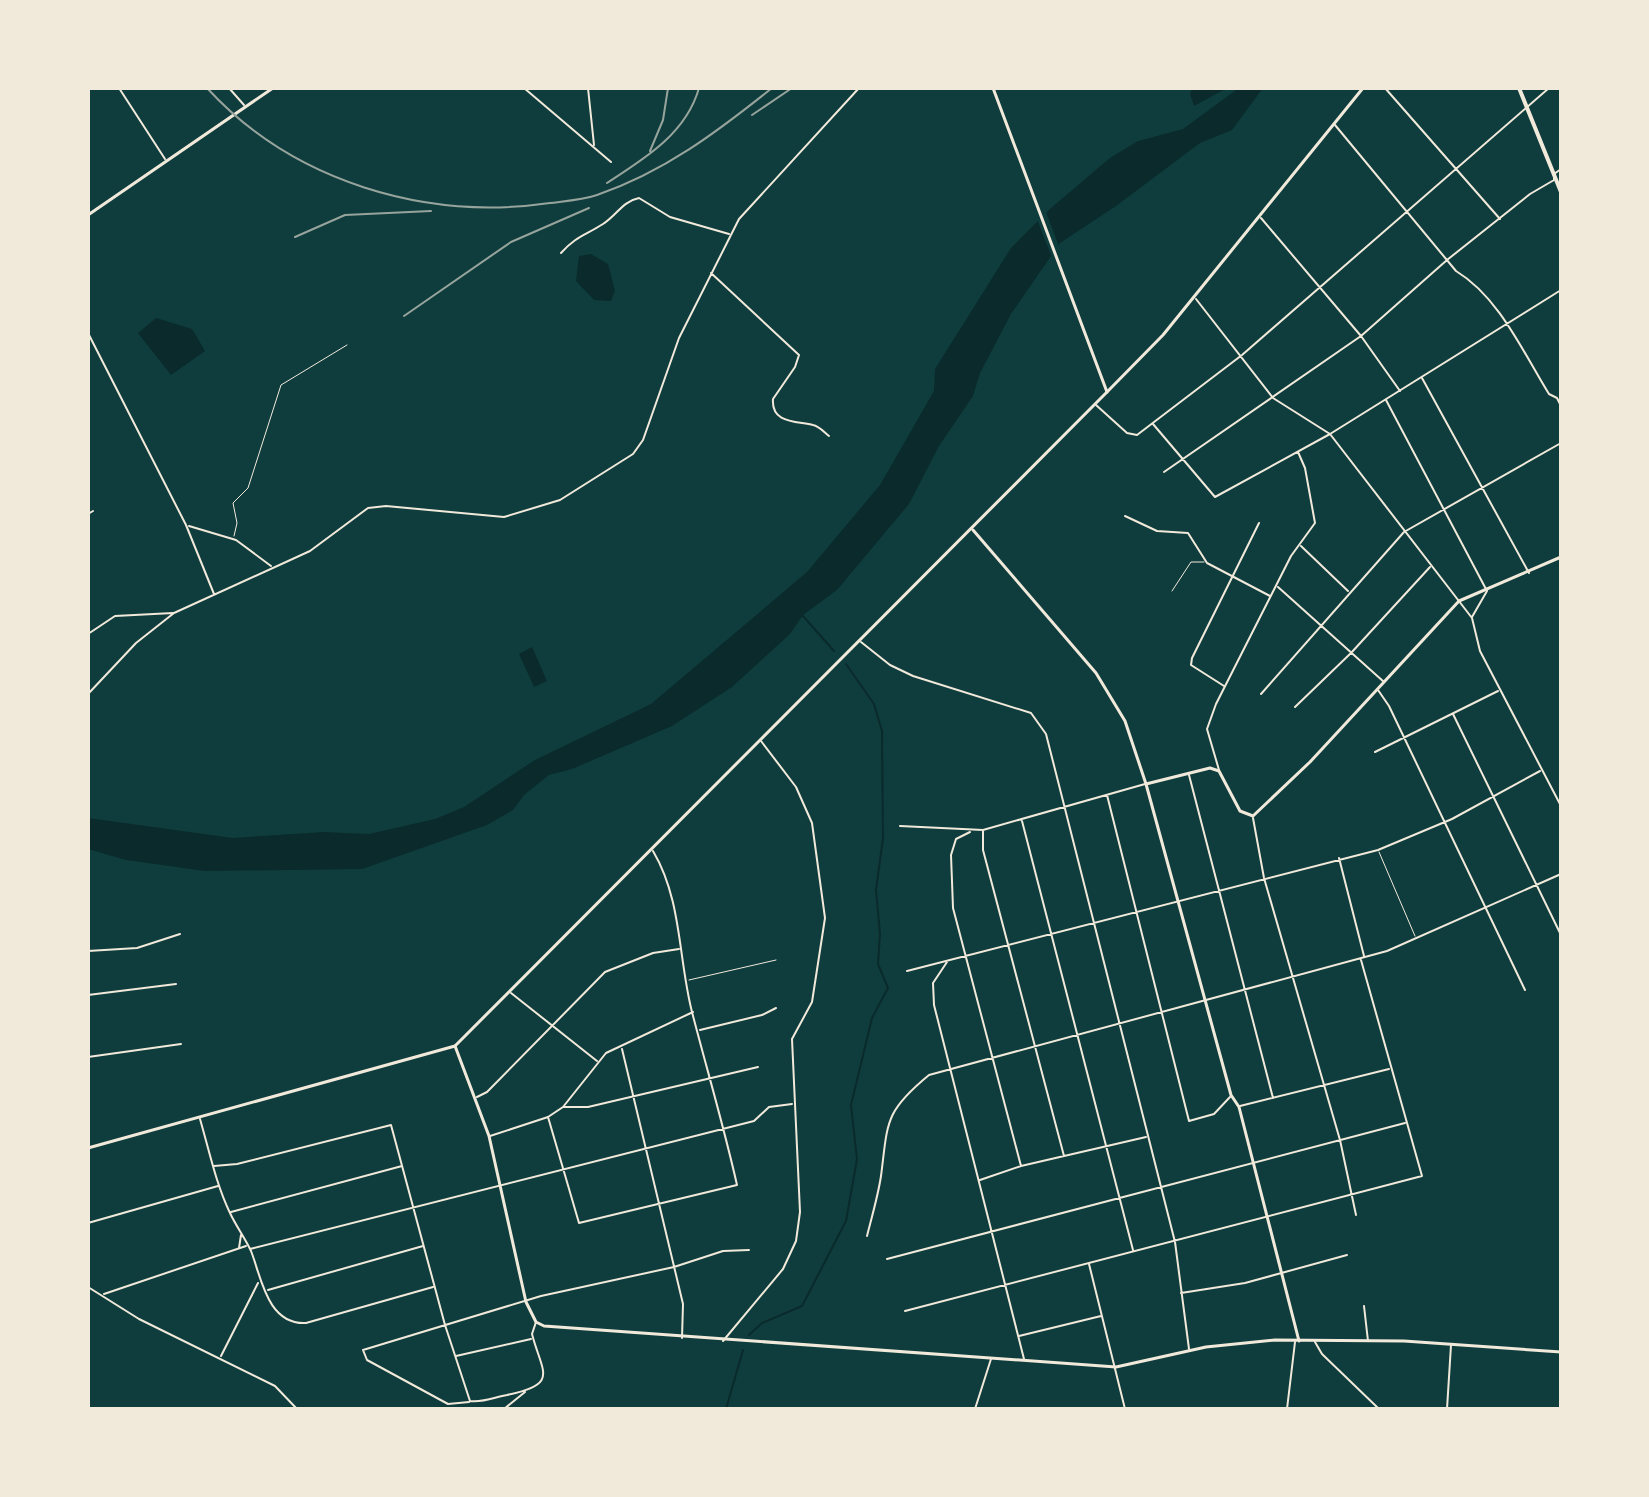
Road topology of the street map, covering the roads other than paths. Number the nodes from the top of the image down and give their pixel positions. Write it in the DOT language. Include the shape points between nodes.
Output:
graph roads {
  1 [pos="119,88"];
  2 [pos="229,88"];
  3 [pos="273,88"];
  4 [pos="524,88"];
  5 [pos="588,88"];
  6 [pos="859,88"];
  7 [pos="1000,88"];
  8 [pos="1363,88"];
  9 [pos="1385,88"];
  10 [pos="1519,88"];
  11 [pos="1549,88"];
  12 [pos="993,89"];
  13 [pos="1528,107"];
  14 [pos="242,108"];
  15 [pos="1335,124"];
  16 [pos="594,146"];
  17 [pos="166,160"];
  18 [pos="611,162"];
  19 [pos="1453,169"];
  20 [pos="1561,169"];
  21 [pos="1554,174"];
  22 [pos="1561,192"];
  23 [pos="1408,209"];
  24 [pos="88,215"];
  25 [pos="1261,218"];
  26 [pos="1500,219"];
  27 [pos="731,234"];
  28 [pos="561,253"];
  29 [pos="1447,260"];
  30 [pos="710,272"];
  31 [pos="1319,287"];
  32 [pos="1561,290"];
  33 [pos="1194,297"];
  34 [pos="1505,323"];
  35 [pos="88,333"];
  36 [pos="1361,336"];
  37 [pos="347,345"];
  38 [pos="1242,355"];
  39 [pos="1422,377"];
  40 [pos="1400,391"];
  41 [pos="1107,392"];
  42 [pos="1273,398"];
  43 [pos="1386,399"];
  44 [pos="1095,405"];
  45 [pos="1561,406"];
  46 [pos="1151,422"];
  47 [pos="1330,434"];
  48 [pos="829,436"];
  49 [pos="1561,443"];
  50 [pos="1297,451"];
  51 [pos="1182,459"];
  52 [pos="1164,472"];
  53 [pos="1485,488"];
  54 [pos="1445,509"];
  55 [pos="93,511"];
  56 [pos="88,514"];
  57 [pos="1125,516"];
  58 [pos="1259,523"];
  59 [pos="186,525"];
  60 [pos="973,530"];
  61 [pos="1404,532"];
  62 [pos="233,539"];
  63 [pos="1300,545"];
  64 [pos="1561,557"];
  65 [pos="1207,563"];
  66 [pos="272,566"];
  67 [pos="1431,566"];
  68 [pos="1529,573"];
  69 [pos="1230,576"];
  70 [pos="1276,586"];
  71 [pos="1172,591"];
  72 [pos="1487,591"];
  73 [pos="1350,592"];
  74 [pos="215,595"];
  75 [pos="1271,596"];
  76 [pos="1459,601"];
  77 [pos="174,613"];
  78 [pos="1472,618"];
  79 [pos="1320,625"];
  80 [pos="88,634"];
  81 [pos="861,642"];
  82 [pos="1351,653"];
  83 [pos="1384,683"];
  84 [pos="1225,686"];
  85 [pos="1377,690"];
  86 [pos="1500,690"];
  87 [pos="88,694"];
  88 [pos="1261,694"];
  89 [pos="1295,707"];
  90 [pos="1453,714"];
  91 [pos="1404,738"];
  92 [pos="761,740"];
  93 [pos="1375,752"];
  94 [pos="1219,771"];
  95 [pos="1540,771"];
  96 [pos="1189,774"];
  97 [pos="1146,784"];
  98 [pos="1107,795"];
  99 [pos="1491,796"];
  100 [pos="1561,806"];
  101 [pos="1062,807"];
  102 [pos="1253,816"];
  103 [pos="1441,820"];
  104 [pos="1022,821"];
  105 [pos="900,826"];
  106 [pos="983,830"];
  107 [pos="970,832"];
  108 [pos="1378,850"];
  109 [pos="653,851"];
  110 [pos="1339,858"];
  111 [pos="1561,874"];
  112 [pos="1264,878"];
  113 [pos="1536,887"];
  114 [pos="1219,890"];
  115 [pos="1176,901"];
  116 [pos="1487,910"];
  117 [pos="1135,912"];
  118 [pos="1092,924"];
  119 [pos="180,934"];
  120 [pos="1051,934"];
  121 [pos="1561,935"];
  122 [pos="1417,940"];
  123 [pos="1008,945"];
  124 [pos="681,949"];
  125 [pos="88,951"];
  126 [pos="966,957"];
  127 [pos="1362,958"];
  128 [pos="776,960"];
  129 [pos="948,961"];
  130 [pos="907,971"];
  131 [pos="1294,977"];
  132 [pos="686,981"];
  133 [pos="176,984"];
  134 [pos="1246,989"];
  135 [pos="1525,990"];
  136 [pos="511,993"];
  137 [pos="88,995"];
  138 [pos="1203,1001"];
  139 [pos="776,1008"];
  140 [pos="1161,1011"];
  141 [pos="693,1012"];
  142 [pos="1117,1023"];
  143 [pos="551,1026"];
  144 [pos="698,1031"];
  145 [pos="1077,1033"];
  146 [pos="181,1044"];
  147 [pos="1035,1045"];
  148 [pos="455,1046"];
  149 [pos="622,1049"];
  150 [pos="993,1056"];
  151 [pos="88,1057"];
  152 [pos="598,1062"];
  153 [pos="758,1067"];
  154 [pos="951,1067"];
  155 [pos="1390,1069"];
  156 [pos="712,1078"];
  157 [pos="1325,1087"];
  158 [pos="1231,1095"];
  159 [pos="476,1097"];
  160 [pos="632,1097"];
  161 [pos="1273,1098"];
  162 [pos="793,1104"];
  163 [pos="563,1107"];
  164 [pos="1239,1107"];
  165 [pos="200,1117"];
  166 [pos="548,1117"];
  167 [pos="1407,1123"];
  168 [pos="724,1128"];
  169 [pos="489,1136"];
  170 [pos="1148,1137"];
  171 [pos="1340,1140"];
  172 [pos="1106,1145"];
  173 [pos="643,1146"];
  174 [pos="88,1148"];
  175 [pos="1064,1156"];
  176 [pos="1255,1162"];
  177 [pos="403,1165"];
  178 [pos="214,1166"];
  179 [pos="1021,1166"];
  180 [pos="564,1167"];
  181 [pos="980,1180"];
  182 [pos="500,1185"];
  183 [pos="220,1186"];
  184 [pos="1161,1188"];
  185 [pos="1351,1193"];
  186 [pos="1120,1199"];
  187 [pos="658,1205"];
  188 [pos="414,1206"];
  189 [pos="229,1212"];
  190 [pos="1269,1215"];
  191 [pos="1356,1215"];
  192 [pos="88,1223"];
  193 [pos="240,1231"];
  194 [pos="993,1231"];
  195 [pos="867,1236"];
  196 [pos="1175,1242"];
  197 [pos="424,1246"];
  198 [pos="249,1247"];
  199 [pos="238,1249"];
  200 [pos="749,1250"];
  201 [pos="1133,1252"];
  202 [pos="1347,1255"];
  203 [pos="887,1259"];
  204 [pos="1089,1263"];
  205 [pos="674,1267"];
  206 [pos="1285,1273"];
  207 [pos="259,1283"];
  208 [pos="1006,1285"];
  209 [pos="88,1287"];
  210 [pos="434,1287"];
  211 [pos="266,1292"];
  212 [pos="1181,1293"];
  213 [pos="103,1294"];
  214 [pos="526,1302"];
  215 [pos="1364,1306"];
  216 [pos="905,1311"];
  217 [pos="1103,1316"];
  218 [pos="536,1322"];
  219 [pos="445,1325"];
  220 [pos="1019,1336"];
  221 [pos="682,1338"];
  222 [pos="533,1339"];
  223 [pos="723,1341"];
  224 [pos="1297,1341"];
  225 [pos="1368,1341"];
  226 [pos="1315,1342"];
  227 [pos="1451,1344"];
  228 [pos="1189,1351"];
  229 [pos="1561,1352"];
  230 [pos="454,1356"];
  231 [pos="221,1357"];
  232 [pos="991,1358"];
  233 [pos="1025,1362"];
  234 [pos="1116,1367"];
  235 [pos="525,1392"];
  236 [pos="470,1401"];
  237 [pos="297,1409"];
  238 [pos="504,1409"];
  239 [pos="975,1409"];
  240 [pos="1125,1409"];
  241 [pos="1287,1409"];
  242 [pos="1379,1409"];
  243 [pos="1447,1409"];
  1 -- 17 [label="street"];
  2 -- 14 [label="street"];
  3 -- 14 [label="street"];
  4 -- 16 [label="street"];
  5 -- 16 [label="street"];
  6 -- 27 [label="street"];
  7 -- 12 [label="street"];
  8 -- 15 [label="street"];
  9 -- 19 [label="street"];
  10 -- 13 [label="main road"];
  11 -- 13 [label="street"];
  12 -- 41 [label="street"];
  13 -- 19 [label="street"];
  13 -- 21 [label="main road"];
  14 -- 17 [label="street"];
  15 -- 23 [label="street"];
  15 -- 25 [label="street"];
  16 -- 18 [label="street"];
  17 -- 24 [label="street"];
  19 -- 23 [label="street"];
  19 -- 26 [label="street"];
  20 -- 21 [label="street"];
  21 -- 22 [label="main road"];
  21 -- 26 [label="street" via="1554,180"];
  23 -- 29 [label="street"];
  23 -- 31 [label="street"];
  25 -- 31 [label="street"];
  25 -- 33 [label="street"];
  26 -- 29 [label="street"];
  27 -- 28 [label="street" via="670,217 639,198 582,233"];
  27 -- 30 [label="street"];
  29 -- 34 [label="street" via="1474,281"];
  29 -- 36 [label="street"];
  30 -- 48 [label="street" via="799,355 773,399 774,409 789,423 817,425"];
  30 -- 66 [label="street" via="668,364 643,440 623,463 560,500 504,517 373,507 317,547"];
  31 -- 36 [label="street"];
  31 -- 38 [label="street"];
  32 -- 34 [label="street"];
  33 -- 38 [label="street"];
  33 -- 41 [label="street"];
  34 -- 39 [label="street"];
  34 -- 45 [label="street"];
  35 -- 59 [label="street"];
  36 -- 40 [label="street"];
  36 -- 42 [label="street"];
  37 -- 62 [label="lane" via="281,385 248,488 233,503"];
  38 -- 42 [label="street"];
  38 -- 46 [label="street"];
  39 -- 40 [label="street"];
  39 -- 53 [label="street"];
  40 -- 43 [label="street"];
  41 -- 44 [label="street"];
  42 -- 47 [label="street"];
  42 -- 51 [label="street"];
  43 -- 47 [label="street"];
  43 -- 54 [label="street"];
  44 -- 46 [label="street" via="1131,436"];
  44 -- 60 [label="street"];
  46 -- 51 [label="street"];
  47 -- 50 [label="street"];
  47 -- 61 [label="street"];
  49 -- 53 [label="street"];
  50 -- 51 [label="street" via="1215,497"];
  50 -- 63 [label="street" via="1315,517"];
  51 -- 52 [label="street"];
  53 -- 54 [label="street"];
  53 -- 68 [label="street"];
  54 -- 61 [label="street"];
  54 -- 72 [label="street"];
  55 -- 56 [label="street"];
  57 -- 65 [label="street" via="1157,531 1188,533"];
  58 -- 69 [label="street"];
  59 -- 62 [label="street"];
  59 -- 74 [label="street"];
  60 -- 81 [label="street"];
  60 -- 97 [label="street" via="1112,696"];
  61 -- 67 [label="street"];
  61 -- 73 [label="street"];
  62 -- 66 [label="street"];
  63 -- 70 [label="street"];
  63 -- 73 [label="street"];
  64 -- 68 [label="street"];
  65 -- 69 [label="street"];
  65 -- 71 [label="lane" via="1191,562"];
  66 -- 74 [label="street"];
  67 -- 76 [label="street"];
  67 -- 82 [label="street"];
  68 -- 72 [label="street"];
  69 -- 75 [label="street"];
  69 -- 84 [label="street" via="1191,665"];
  70 -- 75 [label="street"];
  70 -- 79 [label="street"];
  72 -- 76 [label="street"];
  72 -- 78 [label="street"];
  73 -- 79 [label="street"];
  74 -- 77 [label="street"];
  75 -- 84 [label="street"];
  76 -- 78 [label="street"];
  76 -- 83 [label="street"];
  77 -- 80 [label="street" via="115,616"];
  77 -- 87 [label="street" via="136,643"];
  78 -- 86 [label="street" via="1480,651"];
  79 -- 82 [label="street"];
  79 -- 88 [label="street"];
  81 -- 92 [label="street"];
  81 -- 101 [label="street" via="913,676 1031,713 1046,734"];
  82 -- 83 [label="street"];
  82 -- 89 [label="street"];
  83 -- 85 [label="street"];
  84 -- 94 [label="street" via="1207,729"];
  85 -- 91 [label="street"];
  85 -- 102 [label="street"];
  86 -- 90 [label="street"];
  86 -- 95 [label="street"];
  90 -- 91 [label="street"];
  90 -- 99 [label="street"];
  91 -- 93 [label="street"];
  91 -- 103 [label="street"];
  92 -- 109 [label="street"];
  92 -- 162 [label="street" via="806,807 825,918 810,1010 792,1039"];
  94 -- 96 [label="street"];
  94 -- 102 [label="street" via="1240,811"];
  95 -- 99 [label="street"];
  95 -- 100 [label="street"];
  96 -- 97 [label="street"];
  96 -- 114 [label="street"];
  97 -- 98 [label="street"];
  97 -- 115 [label="street"];
  98 -- 101 [label="street"];
  98 -- 117 [label="street"];
  99 -- 103 [label="street"];
  99 -- 113 [label="street"];
  101 -- 104 [label="street"];
  101 -- 118 [label="street"];
  102 -- 112 [label="street"];
  103 -- 108 [label="street"];
  103 -- 116 [label="street"];
  104 -- 106 [label="street"];
  104 -- 120 [label="street"];
  105 -- 107 [label="street"];
  106 -- 107 [label="street"];
  106 -- 123 [label="street" via="983,850"];
  107 -- 126 [label="street" via="956,839 951,855 952,900"];
  108 -- 110 [label="street"];
  108 -- 122 [label="lane"];
  109 -- 124 [label="street" via="671,888"];
  109 -- 136 [label="street"];
  110 -- 112 [label="street"];
  110 -- 127 [label="street"];
  111 -- 113 [label="street"];
  112 -- 114 [label="street"];
  112 -- 131 [label="street"];
  113 -- 116 [label="street"];
  113 -- 121 [label="street"];
  114 -- 115 [label="street"];
  114 -- 134 [label="street"];
  115 -- 117 [label="street"];
  115 -- 138 [label="street"];
  116 -- 122 [label="street"];
  116 -- 135 [label="street"];
  117 -- 118 [label="street"];
  117 -- 140 [label="street"];
  118 -- 120 [label="street"];
  118 -- 142 [label="street"];
  119 -- 125 [label="street" via="137,948"];
  120 -- 123 [label="street"];
  120 -- 145 [label="street"];
  122 -- 127 [label="street"];
  123 -- 126 [label="street"];
  123 -- 147 [label="street"];
  124 -- 132 [label="street"];
  124 -- 143 [label="street" via="653,953 605,972"];
  126 -- 129 [label="street"];
  126 -- 150 [label="street"];
  127 -- 131 [label="street"];
  127 -- 155 [label="street"];
  128 -- 132 [label="lane"];
  129 -- 130 [label="street"];
  129 -- 154 [label="street" via="932,991"];
  131 -- 134 [label="street"];
  131 -- 157 [label="street"];
  132 -- 141 [label="street"];
  133 -- 137 [label="street"];
  134 -- 138 [label="street"];
  134 -- 161 [label="street"];
  136 -- 143 [label="street"];
  136 -- 148 [label="street"];
  138 -- 140 [label="street"];
  138 -- 158 [label="street"];
  139 -- 144 [label="street"];
  140 -- 142 [label="street"];
  140 -- 158 [label="street" via="1189,1121 1214,1114"];
  141 -- 144 [label="street"];
  141 -- 149 [label="street"];
  142 -- 145 [label="street"];
  142 -- 170 [label="street"];
  143 -- 152 [label="street"];
  143 -- 159 [label="street"];
  144 -- 156 [label="street"];
  145 -- 147 [label="street"];
  145 -- 172 [label="street"];
  146 -- 151 [label="street"];
  147 -- 150 [label="street"];
  147 -- 175 [label="street"];
  148 -- 159 [label="street"];
  148 -- 165 [label="street"];
  149 -- 152 [label="street" via="606,1053"];
  149 -- 160 [label="street"];
  150 -- 154 [label="street"];
  150 -- 179 [label="street"];
  152 -- 163 [label="street"];
  153 -- 156 [label="street"];
  154 -- 181 [label="street"];
  154 -- 195 [label="street" via="929,1075 890,1117"];
  155 -- 157 [label="street"];
  155 -- 167 [label="street"];
  156 -- 160 [label="street"];
  156 -- 168 [label="street"];
  157 -- 161 [label="street"];
  157 -- 171 [label="street"];
  158 -- 164 [label="street"];
  159 -- 169 [label="street"];
  160 -- 163 [label="street"];
  160 -- 173 [label="street"];
  161 -- 164 [label="street"];
  162 -- 168 [label="street" via="769,1107 754,1121"];
  162 -- 223 [label="street" via="800,1212 796,1241 783,1269"];
  163 -- 166 [label="street"];
  164 -- 176 [label="street"];
  165 -- 174 [label="street"];
  165 -- 178 [label="street"];
  166 -- 169 [label="street"];
  166 -- 180 [label="street"];
  167 -- 171 [label="street"];
  167 -- 185 [label="street" via="1422,1176"];
  168 -- 173 [label="street"];
  168 -- 187 [label="street" via="737,1185"];
  169 -- 182 [label="street"];
  170 -- 172 [label="street"];
  170 -- 184 [label="street"];
  171 -- 176 [label="street"];
  171 -- 185 [label="street"];
  172 -- 175 [label="street"];
  172 -- 186 [label="street"];
  173 -- 180 [label="street"];
  173 -- 187 [label="street"];
  175 -- 179 [label="street"];
  176 -- 184 [label="street"];
  176 -- 190 [label="street"];
  177 -- 178 [label="street" via="391,1125"];
  177 -- 188 [label="street"];
  177 -- 189 [label="street"];
  178 -- 183 [label="street"];
  179 -- 181 [label="street"];
  180 -- 182 [label="street"];
  180 -- 187 [label="street" via="579,1223"];
  181 -- 194 [label="street"];
  182 -- 188 [label="street"];
  182 -- 214 [label="street"];
  183 -- 189 [label="street"];
  183 -- 192 [label="street"];
  184 -- 186 [label="street"];
  184 -- 196 [label="street"];
  185 -- 190 [label="street"];
  185 -- 191 [label="street"];
  186 -- 194 [label="street"];
  186 -- 201 [label="street"];
  187 -- 205 [label="street"];
  188 -- 197 [label="street"];
  188 -- 198 [label="street"];
  189 -- 193 [label="street"];
  190 -- 196 [label="street"];
  190 -- 206 [label="street"];
  193 -- 198 [label="street"];
  193 -- 199 [label="street"];
  194 -- 203 [label="street"];
  194 -- 208 [label="street"];
  196 -- 201 [label="street"];
  196 -- 212 [label="street"];
  197 -- 210 [label="street"];
  197 -- 211 [label="street"];
  198 -- 199 [label="street"];
  198 -- 207 [label="street"];
  199 -- 213 [label="street"];
  200 -- 205 [label="street" via="723,1251"];
  201 -- 204 [label="street"];
  202 -- 206 [label="street"];
  204 -- 208 [label="street"];
  204 -- 217 [label="street"];
  205 -- 214 [label="street"];
  205 -- 221 [label="street" via="684,1312"];
  206 -- 212 [label="street"];
  206 -- 224 [label="street"];
  207 -- 211 [label="street"];
  207 -- 231 [label="street"];
  208 -- 216 [label="street"];
  208 -- 220 [label="street"];
  209 -- 213 [label="street"];
  210 -- 211 [label="street" via="299,1323 272,1305"];
  210 -- 219 [label="street"];
  212 -- 228 [label="street"];
  213 -- 231 [label="street" via="139,1319"];
  214 -- 218 [label="street"];
  214 -- 219 [label="street"];
  215 -- 225 [label="street"];
  217 -- 220 [label="street"];
  217 -- 234 [label="street"];
  218 -- 221 [label="street"];
  218 -- 222 [label="street"];
  219 -- 230 [label="street"];
  219 -- 236 [label="street" via="369,1347 363,1350 364,1358 448,1404"];
  220 -- 233 [label="street"];
  221 -- 223 [label="street"];
  222 -- 230 [label="street"];
  222 -- 235 [label="street" via="543,1360 543,1380"];
  223 -- 232 [label="street"];
  224 -- 226 [label="street"];
  224 -- 228 [label="street"];
  224 -- 241 [label="street"];
  225 -- 226 [label="street"];
  225 -- 227 [label="street"];
  226 -- 242 [label="street"];
  227 -- 229 [label="street"];
  227 -- 243 [label="street"];
  228 -- 234 [label="street"];
  230 -- 236 [label="street"];
  231 -- 237 [label="street" via="275,1386"];
  232 -- 233 [label="street"];
  232 -- 239 [label="street"];
  233 -- 234 [label="street"];
  234 -- 240 [label="street"];
  235 -- 236 [label="street"];
  235 -- 238 [label="street"];
}
